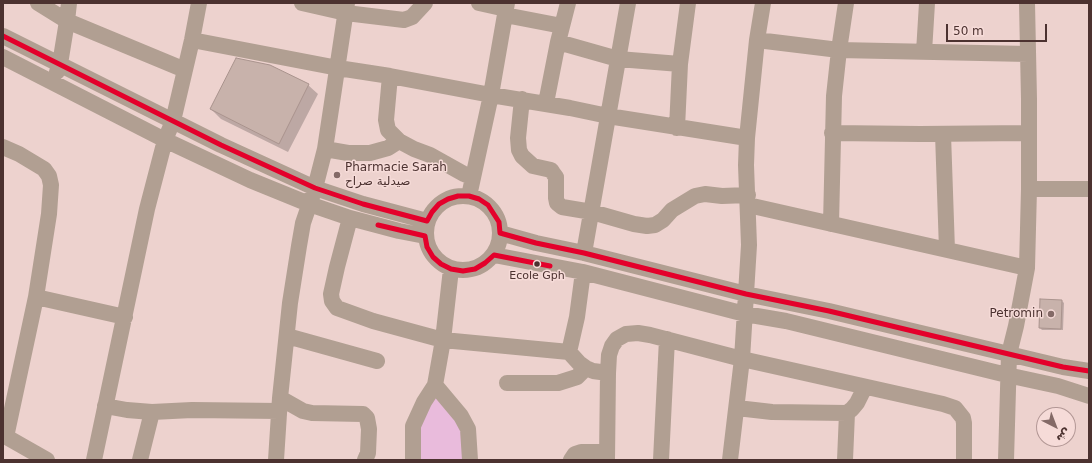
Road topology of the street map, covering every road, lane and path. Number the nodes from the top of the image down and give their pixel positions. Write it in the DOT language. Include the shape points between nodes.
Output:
graph roads {
  1 [pos="38,3"];
  2 [pos="69,3"];
  3 [pos="199,3"];
  4 [pos="302,3"];
  5 [pos="424,3"];
  6 [pos="479,3"];
  7 [pos="568,3"];
  8 [pos="628,3"];
  9 [pos="688,3"];
  10 [pos="763,3"];
  11 [pos="846,3"];
  12 [pos="928,3"];
  13 [pos="1027,3"];
  14 [pos="346,8"];
  15 [pos="506,9"];
  16 [pos="67,21"];
  17 [pos="562,26"];
  18 [pos="3,36"];
  19 [pos="192,40"];
  20 [pos="757,40"];
  21 [pos="558,42"];
  22 [pos="838,50"];
  23 [pos="924,52"];
  24 [pos="1028,54"];
  25 [pos="3,57"];
  26 [pos="618,59"];
  27 [pos="60,64"];
  28 [pos="680,64"];
  29 [pos="338,68"];
  30 [pos="185,70"];
  31 [pos="390,76"];
  32 [pos="53,83"];
  33 [pos="491,95"];
  34 [pos="522,100"];
  35 [pos="546,103"];
  36 [pos="608,116"];
  37 [pos="173,121"];
  38 [pos="677,128"];
  39 [pos="832,133"];
  40 [pos="1029,133"];
  41 [pos="944,134"];
  42 [pos="747,138"];
  43 [pos="165,140"];
  44 [pos="400,141"];
  45 [pos="3,147"];
  46 [pos="325,149"];
  47 [pos="473,178"];
  48 [pos="315,188"];
  49 [pos="1029,189"];
  50 [pos="1089,189"];
  51 [pos="469,196"];
  52 [pos="748,200"];
  53 [pos="309,204"];
  54 [pos="592,212"];
  55 [pos="350,218"];
  56 [pos="831,224"];
  57 [pos="426,229"];
  58 [pos="500,233"];
  59 [pos="947,250"];
  60 [pos="584,253"];
  61 [pos="494,255"];
  62 [pos="1027,268"];
  63 [pos="451,269"];
  64 [pos="583,272"];
  65 [pos="746,294"];
  66 [pos="36,297"];
  67 [pos="745,314"];
  68 [pos="125,317"];
  69 [pos="287,336"];
  70 [pos="667,339"];
  71 [pos="443,340"];
  72 [pos="569,352"];
  73 [pos="1009,354"];
  74 [pos="742,359"];
  75 [pos="377,361"];
  76 [pos="586,368"];
  77 [pos="1089,371"];
  78 [pos="608,373"];
  79 [pos="1007,375"];
  80 [pos="507,383"];
  81 [pos="435,385"];
  82 [pos="865,387"];
  83 [pos="1089,396"];
  84 [pos="279,404"];
  85 [pos="105,406"];
  86 [pos="737,408"];
  87 [pos="152,412"];
  88 [pos="847,413"];
  89 [pos="4,436"];
  90 [pos="607,456"];
  91 [pos="47,460"];
  92 [pos="94,460"];
  93 [pos="140,460"];
  94 [pos="276,460"];
  95 [pos="365,460"];
  96 [pos="413,460"];
  97 [pos="470,460"];
  98 [pos="571,460"];
  99 [pos="661,460"];
  100 [pos="730,460"];
  101 [pos="845,460"];
  102 [pos="964,460"];
  103 [pos="1006,460"];
  1 -- 16 [label="street"];
  2 -- 16 [label="street"];
  3 -- 19 [label="street"];
  4 -- 14 [label="street"];
  5 -- 14 [label="street" via="412,17 404,20"];
  6 -- 15 [label="street"];
  7 -- 17 [label="street"];
  8 -- 26 [label="street"];
  9 -- 28 [label="street"];
  10 -- 20 [label="street"];
  11 -- 22 [label="street"];
  12 -- 23 [label="street"];
  13 -- 24 [label="street"];
  14 -- 29 [label="street"];
  15 -- 17 [label="street"];
  15 -- 33 [label="street"];
  16 -- 27 [label="street"];
  16 -- 30 [label="street"];
  17 -- 21 [label="street"];
  18 -- 27 [label="street"];
  19 -- 29 [label="street"];
  19 -- 30 [label="street"];
  20 -- 22 [label="street"];
  20 -- 42 [label="street"];
  21 -- 26 [label="street"];
  21 -- 35 [label="street"];
  22 -- 23 [label="street"];
  22 -- 39 [label="street"];
  23 -- 24 [label="street"];
  24 -- 40 [label="street"];
  25 -- 32 [label="street"];
  26 -- 28 [label="street"];
  26 -- 36 [label="street"];
  27 -- 32 [label="street"];
  27 -- 37 [label="street"];
  28 -- 38 [label="street"];
  29 -- 31 [label="street"];
  29 -- 46 [label="street"];
  30 -- 37 [label="street"];
  31 -- 33 [label="street"];
  31 -- 44 [label="street" via="386,125"];
  32 -- 43 [label="street"];
  33 -- 34 [label="street"];
  33 -- 47 [label="street"];
  34 -- 35 [label="street"];
  34 -- 54 [label="street" via="518,138 522,156 533,166 551,170 556,178 557,203 562,207"];
  35 -- 36 [label="street"];
  36 -- 38 [label="street"];
  36 -- 54 [label="street"];
  37 -- 43 [label="street"];
  37 -- 48 [label="street"];
  38 -- 42 [label="street"];
  39 -- 41 [label="street"];
  39 -- 56 [label="street"];
  40 -- 41 [label="street"];
  40 -- 49 [label="street"];
  41 -- 59 [label="street"];
  42 -- 52 [label="street"];
  43 -- 53 [label="street" via="250,180"];
  43 -- 68 [label="street" via="147,209"];
  44 -- 46 [label="street" via="388,148 370,153"];
  44 -- 47 [label="street"];
  45 -- 66 [label="street" via="35,163 49,176 51,200"];
  46 -- 48 [label="street"];
  47 -- 51 [label="street"];
  48 -- 53 [label="street"];
  48 -- 57 [label="street"];
  49 -- 50 [label="street"];
  49 -- 62 [label="street"];
  51 -- 57 [label="street" via="458,196 439,204 432,212"];
  51 -- 58 [label="street" via="488,205 499,222"];
  52 -- 54 [label="street" via="705,194 695,196 672,210 663,220 647,226"];
  52 -- 56 [label="street"];
  52 -- 65 [label="street"];
  53 -- 55 [label="street"];
  53 -- 69 [label="street" via="299,246"];
  54 -- 60 [label="street"];
  55 -- 57 [label="street" via="400,231"];
  55 -- 71 [label="street" via="331,294 337,308 373,321"];
  56 -- 59 [label="street"];
  57 -- 63 [label="street" via="427,247 433,257"];
  58 -- 60 [label="street"];
  58 -- 61 [label="street"];
  59 -- 62 [label="street"];
  60 -- 65 [label="street"];
  61 -- 63 [label="street" via="475,269"];
  61 -- 64 [label="street"];
  62 -- 73 [label="street"];
  63 -- 71 [label="street"];
  64 -- 67 [label="street"];
  64 -- 72 [label="street"];
  65 -- 67 [label="street"];
  65 -- 73 [label="street"];
  66 -- 68 [label="street"];
  66 -- 89 [label="street"];
  67 -- 74 [label="street"];
  67 -- 79 [label="street" via="786,321"];
  68 -- 85 [label="street"];
  69 -- 75 [label="street"];
  69 -- 84 [label="street"];
  70 -- 74 [label="street"];
  70 -- 78 [label="street" via="638,333 622,335 612,346"];
  70 -- 99 [label="street"];
  71 -- 72 [label="street"];
  71 -- 81 [label="street"];
  72 -- 76 [label="street"];
  73 -- 77 [label="street"];
  73 -- 79 [label="street"];
  74 -- 82 [label="street"];
  74 -- 86 [label="street"];
  76 -- 78 [label="street"];
  76 -- 80 [label="street" via="577,377 566,382"];
  78 -- 90 [label="street"];
  79 -- 83 [label="street"];
  79 -- 103 [label="street"];
  81 -- 96 [label="street" via="413,426"];
  81 -- 97 [label="street" via="461,416 468,429"];
  82 -- 88 [label="street"];
  82 -- 102 [label="street" via="955,408 961,414 964,423"];
  84 -- 87 [label="street"];
  84 -- 94 [label="street"];
  84 -- 95 [label="street" via="312,413 363,414 369,429 368,453"];
  85 -- 87 [label="street"];
  85 -- 92 [label="street"];
  86 -- 88 [label="street" via="772,412"];
  86 -- 100 [label="street"];
  87 -- 93 [label="street"];
  88 -- 101 [label="street"];
  89 -- 91 [label="street"];
  90 -- 98 [label="street" via="581,452 575,454"];
}
